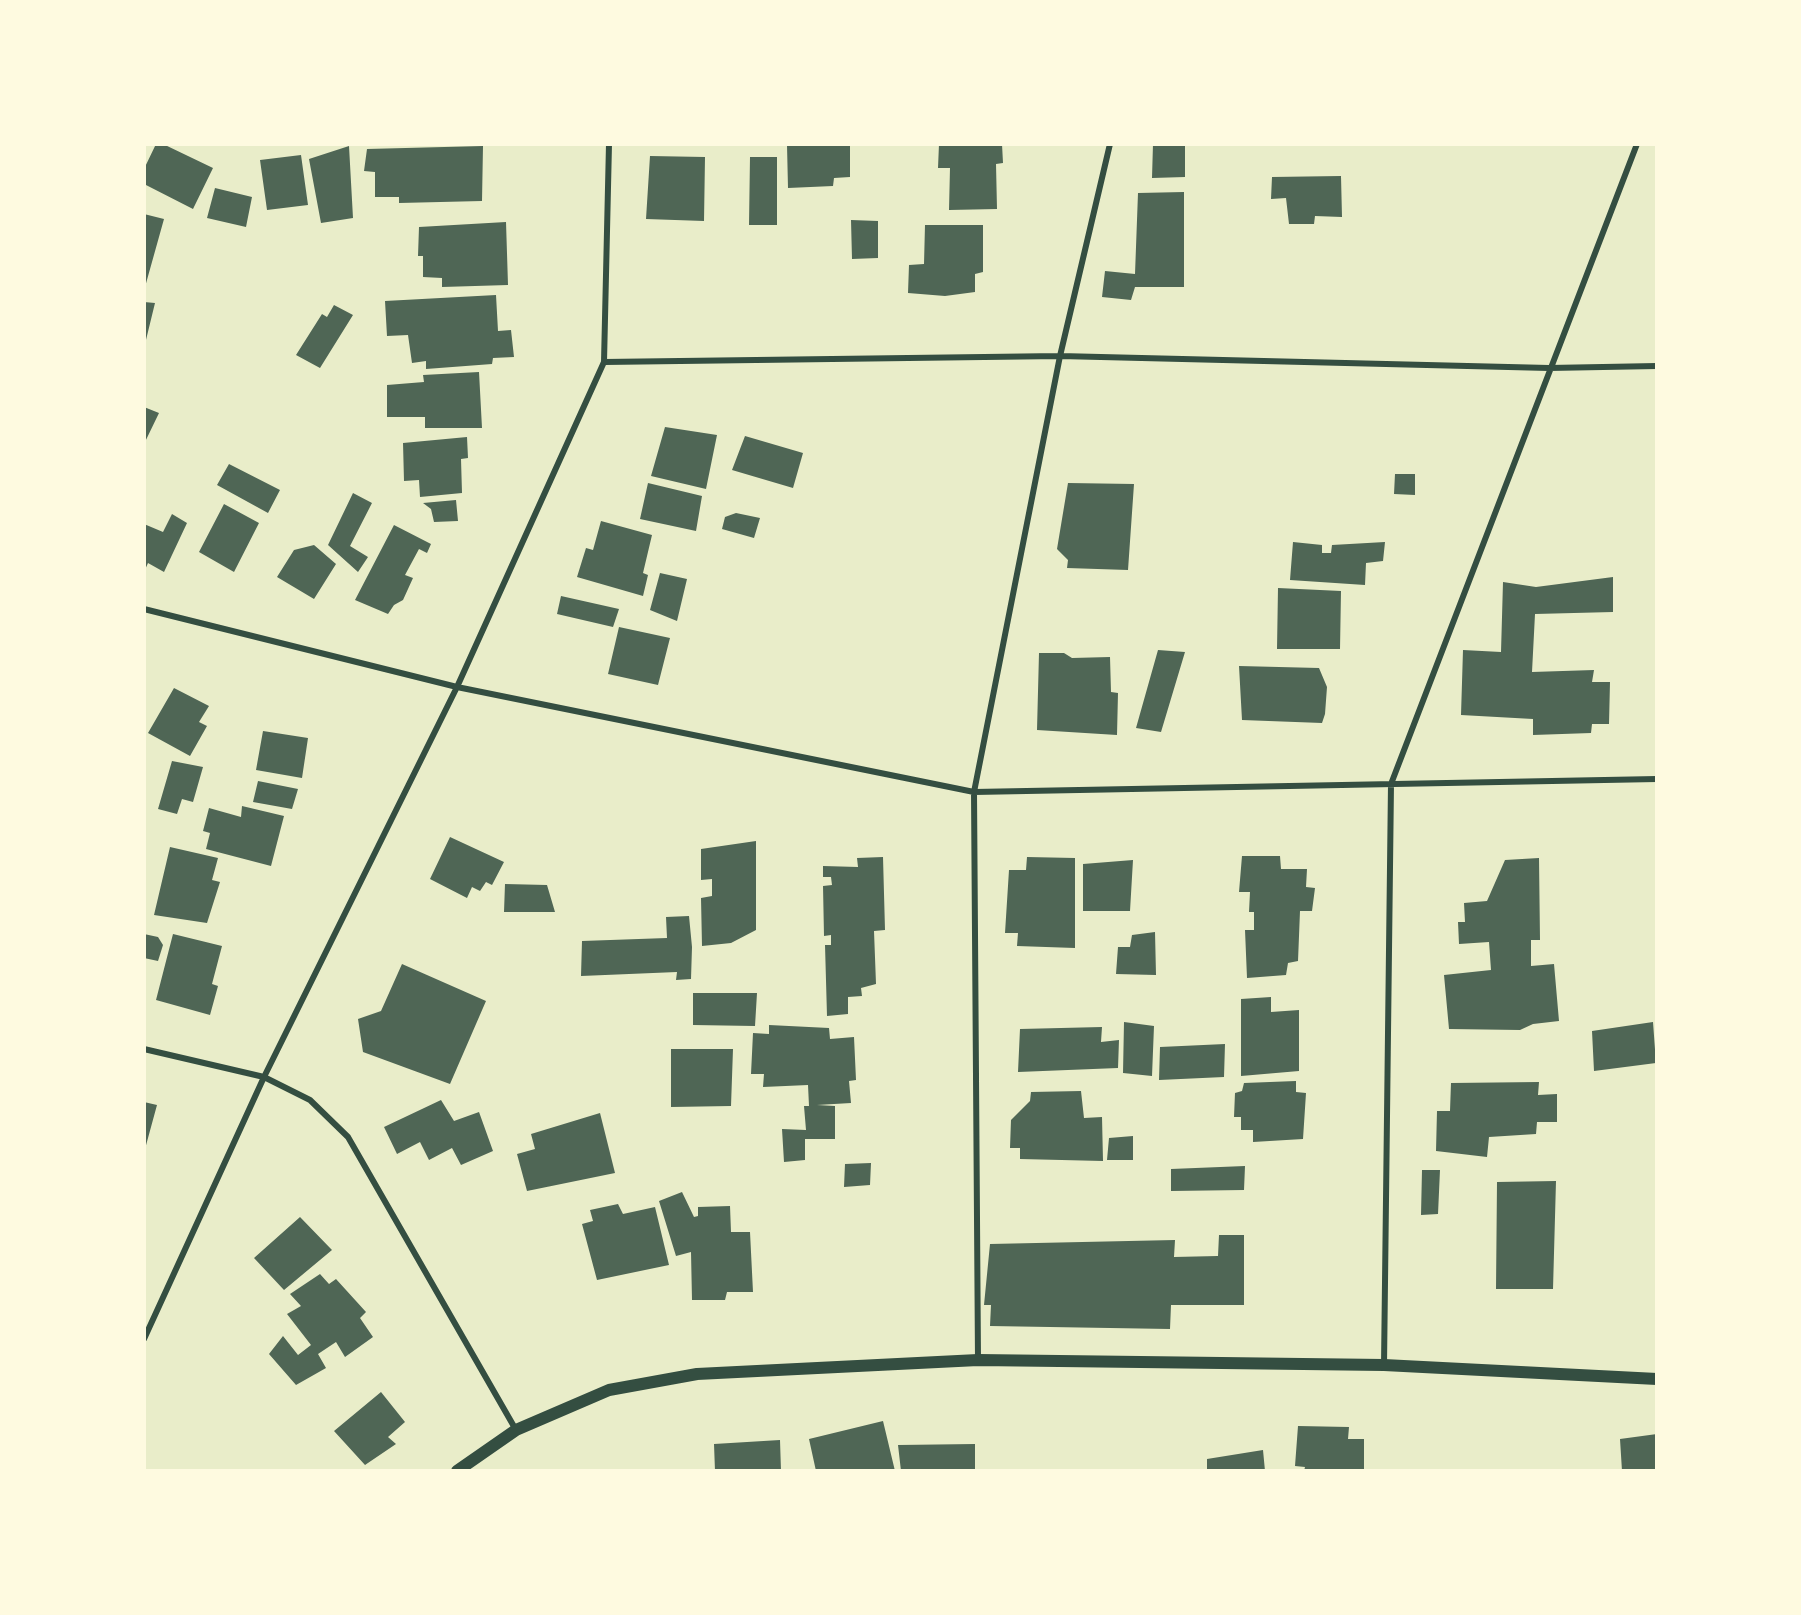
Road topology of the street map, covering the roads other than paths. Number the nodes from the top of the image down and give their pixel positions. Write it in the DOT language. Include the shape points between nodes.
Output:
graph roads {
  1 [pos="609,144"];
  2 [pos="1110,144"];
  3 [pos="1636,144"];
  4 [pos="1060,356"];
  5 [pos="604,362"];
  6 [pos="1657,366"];
  7 [pos="1549,368"];
  8 [pos="144,609"];
  9 [pos="457,687"];
  10 [pos="1657,779"];
  11 [pos="1391,784"];
  12 [pos="974,792"];
  13 [pos="144,1048"];
  14 [pos="264,1077"];
  15 [pos="144,1339"];
  16 [pos="978,1360"];
  17 [pos="1384,1365"];
  18 [pos="1657,1379"];
  19 [pos="516,1430"];
  20 [pos="457,1471"];
  1 -- 5 [label="street"];
  2 -- 4 [label="street"];
  3 -- 7 [label="street"];
  4 -- 5 [label="street"];
  4 -- 7 [label="street"];
  4 -- 12 [label="street"];
  5 -- 9 [label="street"];
  6 -- 7 [label="street"];
  7 -- 11 [label="street"];
  8 -- 9 [label="street"];
  9 -- 12 [label="street"];
  9 -- 14 [label="street"];
  10 -- 11 [label="street"];
  11 -- 12 [label="street"];
  11 -- 17 [label="street"];
  12 -- 16 [label="street"];
  13 -- 14 [label="street"];
  14 -- 15 [label="street"];
  14 -- 19 [label="street" via="310,1100 348,1137"];
  16 -- 17 [label="main road"];
  16 -- 19 [label="main road" via="697,1374 609,1390"];
  17 -- 18 [label="main road"];
  19 -- 20 [label="main road"];
}
